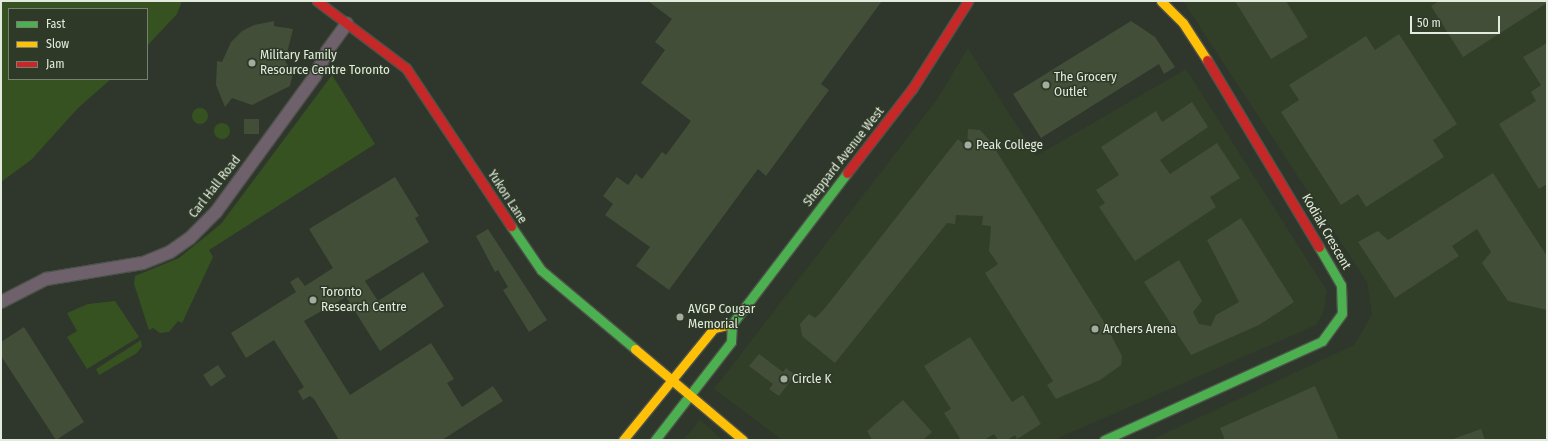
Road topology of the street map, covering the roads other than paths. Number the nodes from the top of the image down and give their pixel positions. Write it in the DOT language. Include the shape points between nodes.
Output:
graph roads {
  1 [pos="317,1"];
  2 [pos="968,1"];
  3 [pos="1161,1"];
  4 [pos="347,23"];
  5 [pos="1,302"];
  6 [pos="732,324"];
  7 [pos="672,382"];
  8 [pos="690,396"];
  9 [pos="623,440"];
  10 [pos="655,440"];
  11 [pos="743,440"];
  12 [pos="1104,440"];
  1 -- 4 [label="street, Yukon Lane"];
  2 -- 6 [label="street, Sheppard Avenue West" via="912,90"];
  3 -- 12 [label="street, Kodiak Crescent" via="1183,23 1269,159 1341,285 1342,313 1322,341"];
  4 -- 5 [label="street, Carl Hall Road" via="327,51 315,76 216,212 190,238 147,262 46,279"];
  4 -- 7 [label="street, Yukon Lane" via="406,68 541,270"];
  6 -- 7 [label="street" via="714,328"];
  6 -- 8 [label="street" via="731,342"];
  7 -- 8 [label="street, Yukon Lane"];
  7 -- 9 [label="street"];
  8 -- 10 [label="street"];
  8 -- 11 [label="street"];
}
